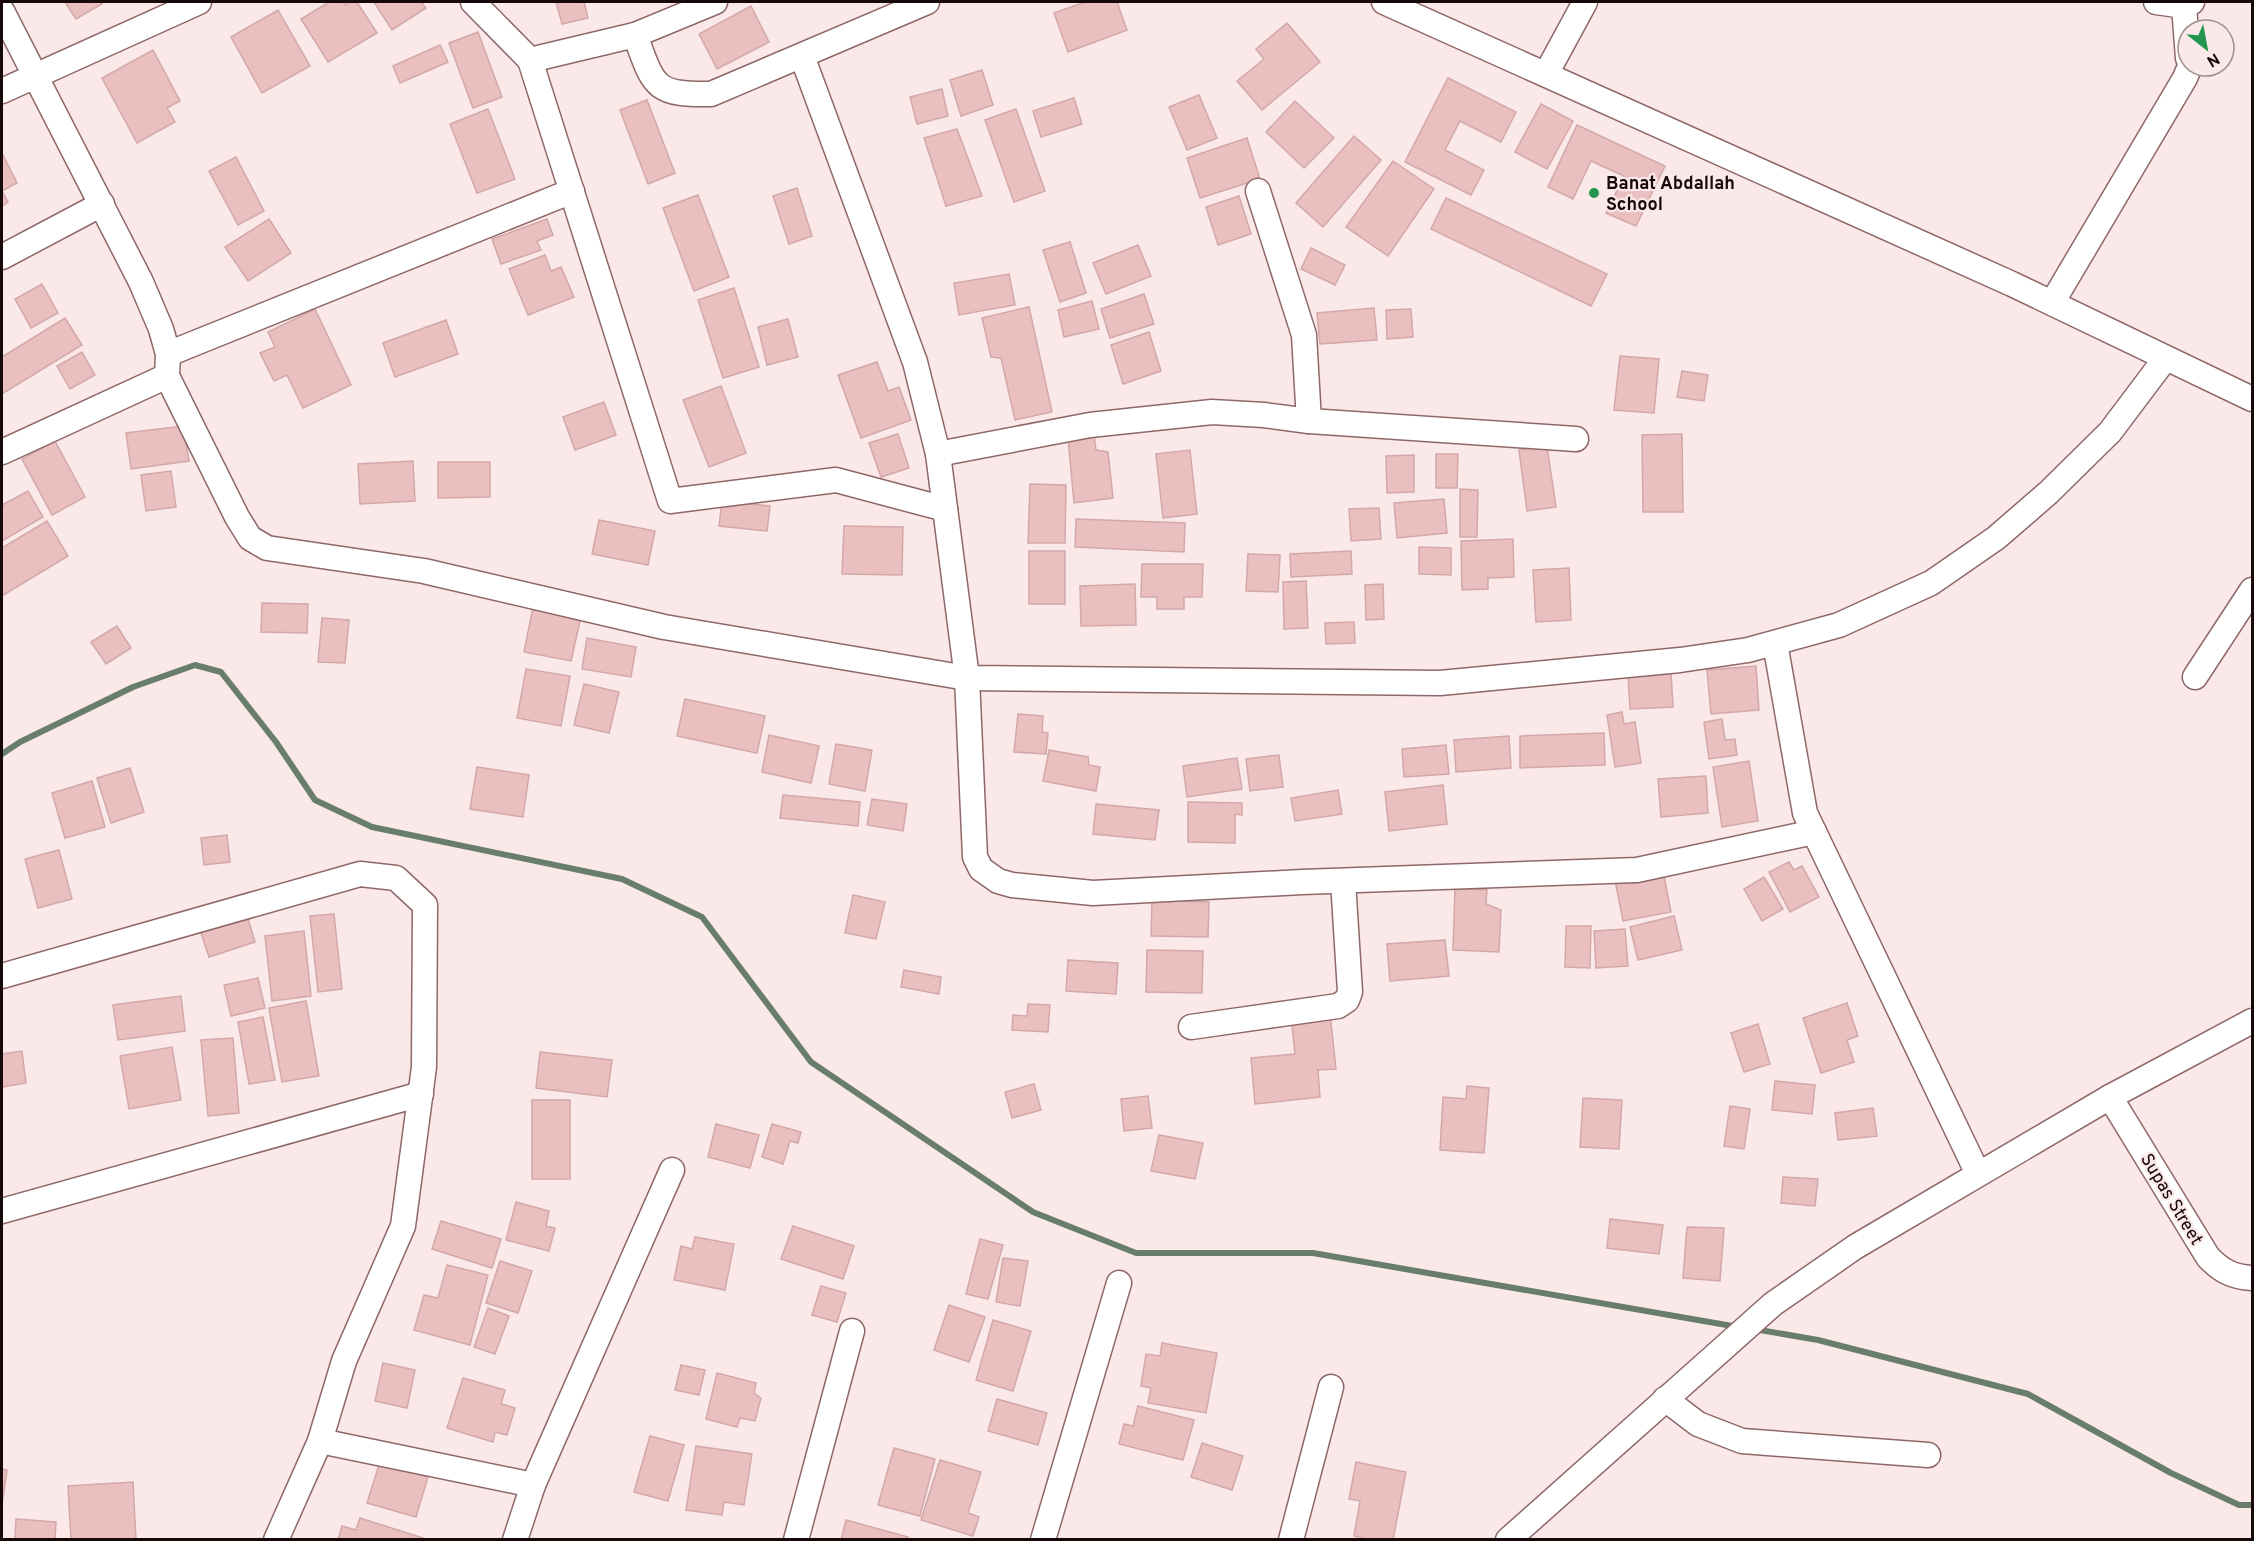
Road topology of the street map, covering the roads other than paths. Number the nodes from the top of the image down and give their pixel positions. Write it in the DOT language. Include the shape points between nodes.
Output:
graph roads {
  1 [pos="199,2"];
  2 [pos="473,2"];
  3 [pos="715,2"];
  4 [pos="927,2"];
  5 [pos="1384,2"];
  6 [pos="1585,2"];
  7 [pos="2156,2"];
  8 [pos="2188,4"];
  9 [pos="2,11"];
  10 [pos="635,35"];
  11 [pos="802,56"];
  12 [pos="530,60"];
  13 [pos="1546,74"];
  14 [pos="34,76"];
  15 [pos="2185,78"];
  16 [pos="2,91"];
  17 [pos="572,191"];
  18 [pos="1258,191"];
  19 [pos="102,204"];
  20 [pos="2,257"];
  21 [pos="2052,303"];
  22 [pos="2165,359"];
  23 [pos="168,365"];
  24 [pos="2253,399"];
  25 [pos="1310,421"];
  26 [pos="1576,439"];
  27 [pos="2,452"];
  28 [pos="938,454"];
  29 [pos="945,509"];
  30 [pos="2253,590"];
  31 [pos="1774,643"];
  32 [pos="2195,677"];
  33 [pos="967,678"];
  34 [pos="1814,832"];
  35 [pos="1343,881"];
  36 [pos="2,976"];
  37 [pos="2253,1022"];
  38 [pos="1191,1027"];
  39 [pos="421,1094"];
  40 [pos="2110,1097"];
  41 [pos="672,1170"];
  42 [pos="1978,1174"];
  43 [pos="2,1211"];
  44 [pos="2253,1278"];
  45 [pos="1119,1283"];
  46 [pos="852,1331"];
  47 [pos="1331,1387"];
  48 [pos="1665,1399"];
  49 [pos="320,1441"];
  50 [pos="1928,1455"];
  51 [pos="533,1485"];
  52 [pos="276,1539"];
  53 [pos="515,1539"];
  54 [pos="796,1539"];
  55 [pos="1043,1539"];
  56 [pos="1291,1539"];
  57 [pos="1508,1539"];
  1 -- 14 [label="street"];
  2 -- 12 [label="street"];
  3 -- 10 [label="street"];
  4 -- 11 [label="street"];
  5 -- 13 [label="street"];
  6 -- 13 [label="street"];
  7 -- 8 [label="street"];
  9 -- 14 [label="street"];
  10 -- 11 [label="street" via="650,75 662,88 679,94 711,94"];
  10 -- 12 [label="street"];
  11 -- 28 [label="street" via="915,362"];
  12 -- 17 [label="street"];
  13 -- 21 [label="street"];
  14 -- 16 [label="street"];
  14 -- 19 [label="street"];
  15 -- 21 [label="street"];
  17 -- 23 [label="street"];
  17 -- 29 [label="street" via="670,501 836,480"];
  18 -- 25 [label="street" via="1304,335"];
  19 -- 20 [label="street"];
  19 -- 23 [label="street" via="161,329"];
  21 -- 22 [label="street"];
  22 -- 24 [label="street"];
  22 -- 31 [label="street" via="2110,432 1996,538 1931,583 1839,625"];
  23 -- 27 [label="street"];
  23 -- 33 [label="street" via="241,524 250,538 267,548 424,571 664,627"];
  25 -- 26 [label="street"];
  25 -- 28 [label="street" via="1212,412 1090,425"];
  28 -- 29 [label="street"];
  29 -- 33 [label="street"];
  30 -- 32 [label="street"];
  31 -- 33 [label="street" via="1680,660 1440,683"];
  31 -- 34 [label="street" via="1805,813"];
  33 -- 35 [label="street" via="975,857 981,868 998,881 1093,894"];
  34 -- 35 [label="street" via="1637,870"];
  34 -- 42 [label="street"];
  35 -- 38 [label="street" via="1350,992 1347,1000 1338,1006"];
  36 -- 39 [label="street" via="360,874 396,878 424,905"];
  37 -- 40 [label="street"];
  39 -- 43 [label="street"];
  39 -- 49 [label="street" via="403,1226 344,1361"];
  40 -- 42 [label="street"];
  40 -- 44 [label="street, Supas Street" via="2208,1257 2219,1269 2234,1276"];
  41 -- 51 [label="street"];
  42 -- 48 [label="street" via="1855,1247 1773,1304"];
  45 -- 55 [label="street"];
  46 -- 54 [label="street"];
  47 -- 56 [label="street"];
  48 -- 50 [label="street" via="1698,1424 1742,1441"];
  48 -- 57 [label="street"];
  49 -- 51 [label="street"];
  49 -- 52 [label="street"];
  51 -- 53 [label="street"];
}
